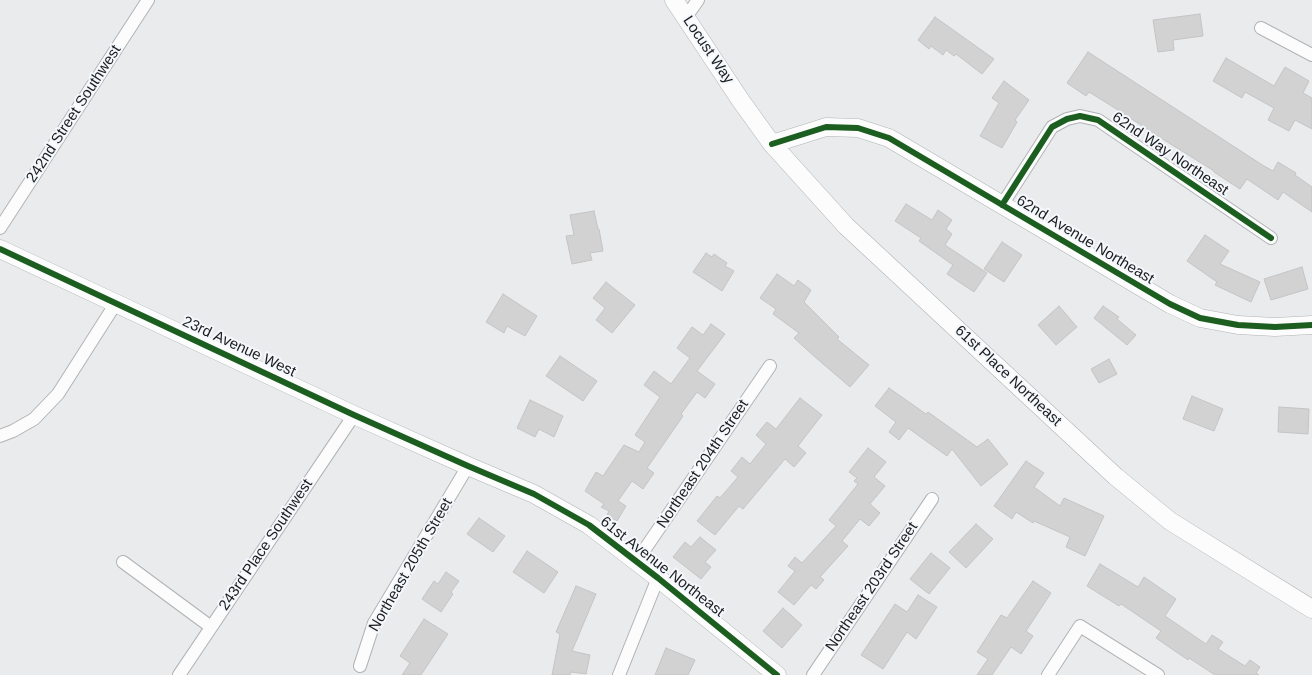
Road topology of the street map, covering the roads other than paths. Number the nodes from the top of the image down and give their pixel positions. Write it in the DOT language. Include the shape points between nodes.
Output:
graph roads {
  1 [pos="148,0"];
  2 [pos="674,0"];
  3 [pos="698,0"];
  4 [pos="686,18"];
  5 [pos="1261,28"];
  6 [pos="1312,55"];
  7 [pos="742,101"];
  8 [pos="772,144"];
  9 [pos="1002,204"];
  10 [pos="0,228"];
  11 [pos="1271,238"];
  12 [pos="0,248"];
  13 [pos="116,303"];
  14 [pos="1312,325"];
  15 [pos="770,366"];
  16 [pos="354,414"];
  17 [pos="0,436"];
  18 [pos="468,466"];
  19 [pos="932,499"];
  20 [pos="123,562"];
  21 [pos="636,562"];
  22 [pos="658,578"];
  23 [pos="1312,609"];
  24 [pos="211,627"];
  25 [pos="360,666"];
  26 [pos="179,675"];
  27 [pos="619,675"];
  28 [pos="777,675"];
  29 [pos="813,675"];
  30 [pos="1048,675"];
  31 [pos="1158,675"];
  1 -- 10 [label="street, 242nd Street Southwest"];
  2 -- 4 [label="street, Locust Way"];
  3 -- 4 [label="street"];
  4 -- 7 [label="street, Locust Way"];
  5 -- 6 [label="street"];
  7 -- 8 [label="street, 61st Place Northeast"];
  8 -- 9 [label="street, 62nd Avenue Northeast" via="826,127 858,128 889,138"];
  8 -- 23 [label="street, 61st Place Northeast" via="846,226 1115,476 1170,521"];
  9 -- 11 [label="street, 62nd Way Northeast" via="1052,127 1080,116 1098,120"];
  9 -- 14 [label="street, 62nd Avenue Northeast" via="1170,304 1200,318 1238,325"];
  12 -- 13 [label="street, 23rd Avenue West"];
  13 -- 16 [label="street, 23rd Avenue West"];
  13 -- 17 [label="street" via="58,394 34,419"];
  15 -- 21 [label="street, Northeast 204th Street"];
  16 -- 18 [label="street, 23rd Avenue West"];
  16 -- 24 [label="street, 243rd Place Southwest"];
  18 -- 21 [label="street, 61st Avenue Northeast" via="560,508 589,525"];
  18 -- 25 [label="street, Northeast 205th Street" via="374,623"];
  19 -- 29 [label="street, Northeast 203rd Street"];
  20 -- 24 [label="street"];
  21 -- 22 [label="street, 61st Avenue Northeast"];
  22 -- 27 [label="street"];
  22 -- 28 [label="street, 61st Avenue Northeast"];
  24 -- 26 [label="street, 243rd Place Southwest"];
  30 -- 31 [label="street" via="1080,626"];
}
